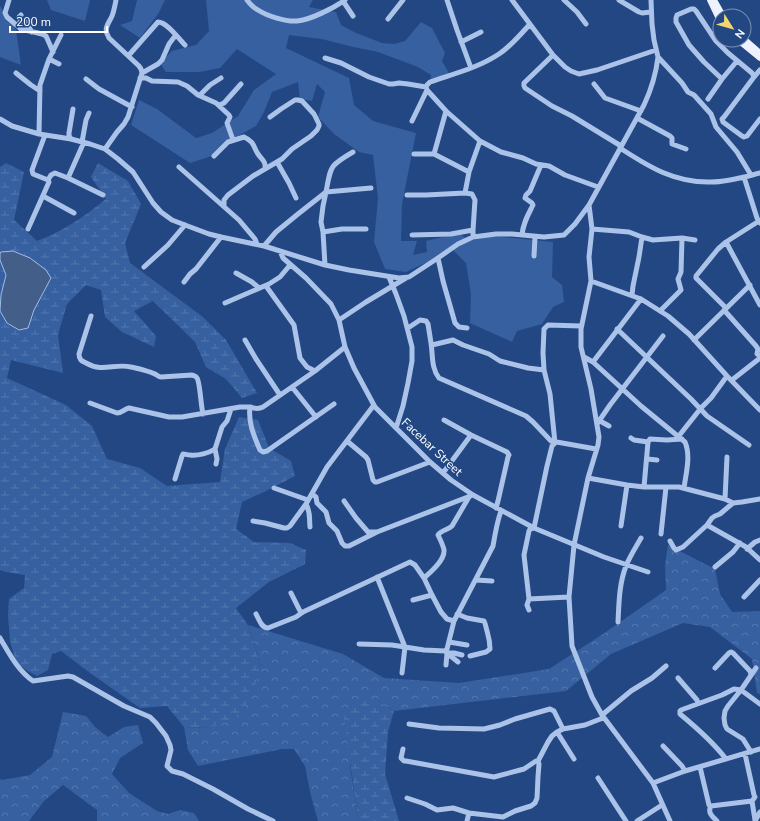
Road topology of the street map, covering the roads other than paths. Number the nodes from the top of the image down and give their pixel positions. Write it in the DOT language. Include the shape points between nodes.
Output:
graph roads {
  1 [pos="9,0"];
  2 [pos="116,0"];
  3 [pos="247,0"];
  4 [pos="403,0"];
  5 [pos="447,0"];
  6 [pos="522,0"];
  7 [pos="564,0"];
  8 [pos="618,0"];
  9 [pos="651,0"];
  10 [pos="344,1"];
  11 [pos="514,2"];
  12 [pos="651,12"];
  13 [pos="21,14"];
  14 [pos="353,16"];
  15 [pos="28,19"];
  16 [pos="388,19"];
  17 [pos="530,24"];
  18 [pos="586,24"];
  19 [pos="23,29"];
  20 [pos="32,32"];
  21 [pos="481,32"];
  22 [pos="61,35"];
  23 [pos="175,36"];
  24 [pos="461,42"];
  25 [pos="185,45"];
  26 [pos="748,48"];
  27 [pos="656,50"];
  28 [pos="53,52"];
  29 [pos="129,55"];
  30 [pos="553,55"];
  31 [pos="325,58"];
  32 [pos="658,58"];
  33 [pos="760,58"];
  34 [pos="50,59"];
  35 [pos="737,61"];
  36 [pos="59,64"];
  37 [pos="471,68"];
  38 [pos="760,70"];
  39 [pos="16,73"];
  40 [pos="141,76"];
  41 [pos="754,76"];
  42 [pos="221,78"];
  43 [pos="86,79"];
  44 [pos="722,79"];
  45 [pos="241,84"];
  46 [pos="594,84"];
  47 [pos="427,89"];
  48 [pos="40,91"];
  49 [pos="200,95"];
  50 [pos="708,99"];
  51 [pos="219,105"];
  52 [pos="132,107"];
  53 [pos="73,109"];
  54 [pos="446,111"];
  55 [pos="641,111"];
  56 [pos="89,113"];
  57 [pos="270,117"];
  58 [pos="637,118"];
  59 [pos="0,119"];
  60 [pos="760,119"];
  61 [pos="412,121"];
  62 [pos="42,134"];
  63 [pos="71,139"];
  64 [pos="233,140"];
  65 [pos="480,141"];
  66 [pos="83,142"];
  67 [pos="620,147"];
  68 [pos="105,149"];
  69 [pos="686,149"];
  70 [pos="353,152"];
  71 [pos="414,154"];
  72 [pos="434,154"];
  73 [pos="214,156"];
  74 [pos="277,162"];
  75 [pos="541,165"];
  76 [pos="179,167"];
  77 [pos="265,169"];
  78 [pos="469,172"];
  79 [pos="760,173"];
  80 [pos="751,175"];
  81 [pos="744,177"];
  82 [pos="68,178"];
  83 [pos="48,180"];
  84 [pos="598,187"];
  85 [pos="371,188"];
  86 [pos="326,192"];
  87 [pos="465,193"];
  88 [pos="103,195"];
  89 [pos="407,195"];
  90 [pos="43,196"];
  91 [pos="296,198"];
  92 [pos="589,205"];
  93 [pos="224,206"];
  94 [pos="74,213"];
  95 [pos="759,222"];
  96 [pos="184,225"];
  97 [pos="28,229"];
  98 [pos="366,229"];
  99 [pos="592,229"];
  100 [pos="473,230"];
  101 [pos="323,232"];
  102 [pos="412,235"];
  103 [pos="522,235"];
  104 [pos="222,237"];
  105 [pos="474,237"];
  106 [pos="535,237"];
  107 [pos="642,237"];
  108 [pos="682,238"];
  109 [pos="695,240"];
  110 [pos="726,242"];
  111 [pos="257,244"];
  112 [pos="264,246"];
  113 [pos="280,251"];
  114 [pos="534,256"];
  115 [pos="438,258"];
  116 [pos="290,265"];
  117 [pos="325,265"];
  118 [pos="144,267"];
  119 [pos="236,273"];
  120 [pos="389,277"];
  121 [pos="409,277"];
  122 [pos="591,281"];
  123 [pos="184,282"];
  124 [pos="750,285"];
  125 [pos="266,286"];
  126 [pos="392,286"];
  127 [pos="260,288"];
  128 [pos="632,295"];
  129 [pos="641,299"];
  130 [pos="225,303"];
  131 [pos="760,304"];
  132 [pos="725,309"];
  133 [pos="660,311"];
  134 [pos="91,316"];
  135 [pos="339,320"];
  136 [pos="582,326"];
  137 [pos="408,328"];
  138 [pos="467,328"];
  139 [pos="617,329"];
  140 [pos="663,336"];
  141 [pos="245,340"];
  142 [pos="694,340"];
  143 [pos="432,345"];
  144 [pos="345,347"];
  145 [pos="584,357"];
  146 [pos="647,357"];
  147 [pos="760,357"];
  148 [pos="593,362"];
  149 [pos="544,370"];
  150 [pos="315,372"];
  151 [pos="727,376"];
  152 [pos="732,380"];
  153 [pos="292,388"];
  154 [pos="622,389"];
  155 [pos="280,395"];
  156 [pos="90,403"];
  157 [pos="334,404"];
  158 [pos="374,404"];
  159 [pos="250,407"];
  160 [pos="701,408"];
  161 [pos="231,409"];
  162 [pos="760,410"];
  163 [pos="203,414"];
  164 [pos="316,417"];
  165 [pos="444,420"];
  166 [pos="598,423"];
  167 [pos="609,426"];
  168 [pos="396,428"];
  169 [pos="471,435"];
  170 [pos="631,438"];
  171 [pos="680,438"];
  172 [pos="347,441"];
  173 [pos="648,442"];
  174 [pos="555,443"];
  175 [pos="749,445"];
  176 [pos="215,449"];
  177 [pos="596,449"];
  178 [pos="727,457"];
  179 [pos="647,459"];
  180 [pos="657,460"];
  181 [pos="430,462"];
  182 [pos="216,464"];
  183 [pos="443,473"];
  184 [pos="588,478"];
  185 [pos="175,479"];
  186 [pos="627,485"];
  187 [pos="644,487"];
  188 [pos="666,487"];
  189 [pos="274,488"];
  190 [pos="684,488"];
  191 [pos="312,494"];
  192 [pos="471,496"];
  193 [pos="725,499"];
  194 [pos="760,499"];
  195 [pos="344,501"];
  196 [pos="307,502"];
  197 [pos="733,503"];
  198 [pos="498,509"];
  199 [pos="253,521"];
  200 [pos="707,525"];
  201 [pos="621,526"];
  202 [pos="310,527"];
  203 [pos="534,528"];
  204 [pos="378,532"];
  205 [pos="661,534"];
  206 [pos="640,538"];
  207 [pos="760,540"];
  208 [pos="670,541"];
  209 [pos="740,544"];
  210 [pos="574,545"];
  211 [pos="747,549"];
  212 [pos="760,560"];
  213 [pos="626,565"];
  214 [pos="714,567"];
  215 [pos="648,572"];
  216 [pos="378,577"];
  217 [pos="424,578"];
  218 [pos="476,580"];
  219 [pos="760,580"];
  220 [pos="492,581"];
  221 [pos="290,593"];
  222 [pos="432,595"];
  223 [pos="569,597"];
  224 [pos="744,597"];
  225 [pos="529,599"];
  226 [pos="413,600"];
  227 [pos="529,610"];
  228 [pos="301,613"];
  229 [pos="256,614"];
  230 [pos="457,614"];
  231 [pos="454,621"];
  232 [pos="618,622"];
  233 [pos="0,638"];
  234 [pos="449,642"];
  235 [pos="359,644"];
  236 [pos="467,645"];
  237 [pos="404,647"];
  238 [pos="446,652"];
  239 [pos="462,655"];
  240 [pos="470,656"];
  241 [pos="458,662"];
  242 [pos="446,665"];
  243 [pos="666,666"];
  244 [pos="715,668"];
  245 [pos="756,668"];
  246 [pos="402,674"];
  247 [pos="751,675"];
  248 [pos="678,678"];
  249 [pos="741,690"];
  250 [pos="698,703"];
  251 [pos="760,704"];
  252 [pos="603,716"];
  253 [pos="409,724"];
  254 [pos="563,729"];
  255 [pos="557,732"];
  256 [pos="663,746"];
  257 [pos="403,749"];
  258 [pos="760,749"];
  259 [pos="751,752"];
  260 [pos="745,754"];
  261 [pos="574,759"];
  262 [pos="726,759"];
  263 [pos="538,761"];
  264 [pos="700,767"];
  265 [pos="685,771"];
  266 [pos="598,778"];
  267 [pos="653,783"];
  268 [pos="758,796"];
  269 [pos="407,798"];
  270 [pos="752,801"];
  271 [pos="662,805"];
  272 [pos="711,806"];
  273 [pos="760,812"];
  274 [pos="469,813"];
  275 [pos="273,821"];
  276 [pos="467,821"];
  277 [pos="626,821"];
  278 [pos="637,821"];
  279 [pos="670,821"];
  280 [pos="717,821"];
  281 [pos="755,821"];
  1 -- 19 [label="street" via="5,13"];
  2 -- 29 [label="street" via="106,30 109,38"];
  3 -- 10 [label="street" via="264,14 292,21 310,18"];
  4 -- 16 [label="street"];
  5 -- 24 [label="street"];
  6 -- 11 [label="street"];
  7 -- 18 [label="street"];
  8 -- 12 [label="street" via="639,12"];
  9 -- 12 [label="street"];
  10 -- 14 [label="street"];
  11 -- 17 [label="street"];
  12 -- 27 [label="street"];
  13 -- 19 [label="street" via="19,17"];
  15 -- 20 [label="street" via="28,26"];
  17 -- 30 [label="street"];
  17 -- 37 [label="street" via="499,54"];
  19 -- 20 [label="street"];
  20 -- 28 [label="street" via="46,36"];
  21 -- 24 [label="street"];
  22 -- 28 [label="street"];
  23 -- 25 [label="street"];
  23 -- 29 [label="street" via="164,23 158,22"];
  23 -- 40 [label="street" via="162,60"];
  24 -- 37 [label="street"];
  26 -- 33 [label="main road"];
  27 -- 30 [label="street" via="579,74 565,67"];
  27 -- 32 [label="street"];
  28 -- 34 [label="street"];
  29 -- 40 [label="street" via="141,69"];
  30 -- 67 [label="street" via="524,83 525,88"];
  31 -- 47 [label="street" via="389,84 408,84"];
  32 -- 55 [label="street" via="649,93"];
  32 -- 80 [label="street" via="711,114 716,127 737,152"];
  34 -- 36 [label="street"];
  34 -- 48 [label="street"];
  35 -- 41 [label="street"];
  35 -- 44 [label="street"];
  35 -- 44 [label="street" via="716,41 694,9 677,15 676,22 688,44"];
  37 -- 47 [label="street" via="430,82"];
  38 -- 41 [label="street"];
  39 -- 48 [label="street"];
  40 -- 49 [label="street" via="152,81 178,82"];
  40 -- 52 [label="street"];
  41 -- 60 [label="street" via="722,119 744,137"];
  42 -- 49 [label="street"];
  43 -- 52 [label="street" via="98,89"];
  44 -- 50 [label="street"];
  45 -- 51 [label="street" via="224,103"];
  46 -- 55 [label="street" via="605,98"];
  47 -- 54 [label="street"];
  47 -- 61 [label="street"];
  48 -- 62 [label="street"];
  49 -- 51 [label="street"];
  51 -- 64 [label="street" via="230,117 227,123"];
  52 -- 68 [label="street" via="124,124"];
  53 -- 63 [label="street" via="69,133"];
  54 -- 65 [label="street"];
  54 -- 72 [label="street"];
  55 -- 58 [label="street"];
  56 -- 66 [label="street"];
  57 -- 74 [label="street" via="298,100 314,114 319,124 311,136"];
  58 -- 67 [label="street"];
  58 -- 69 [label="street" via="670,136 672,144"];
  59 -- 62 [label="street" via="12,126"];
  62 -- 63 [label="street"];
  62 -- 83 [label="street" via="32,172"];
  63 -- 66 [label="street"];
  64 -- 73 [label="street"];
  64 -- 77 [label="street" via="244,136 251,140 265,163"];
  65 -- 75 [label="street" via="501,152"];
  65 -- 78 [label="street"];
  66 -- 68 [label="street"];
  66 -- 82 [label="street"];
  67 -- 81 [label="street" via="669,176 711,182"];
  67 -- 84 [label="street"];
  68 -- 96 [label="street" via="133,172 161,212"];
  70 -- 86 [label="street" via="332,167"];
  71 -- 72 [label="street"];
  72 -- 78 [label="street"];
  74 -- 77 [label="street"];
  74 -- 91 [label="street"];
  75 -- 84 [label="street"];
  75 -- 103 [label="street" via="525,198 533,205 522,228"];
  76 -- 93 [label="street"];
  77 -- 93 [label="street" via="228,195 224,200"];
  78 -- 87 [label="street"];
  79 -- 80 [label="street"];
  80 -- 81 [label="street"];
  81 -- 95 [label="street"];
  82 -- 83 [label="street" via="55,173"];
  82 -- 88 [label="street"];
  83 -- 90 [label="street"];
  84 -- 92 [label="street"];
  85 -- 86 [label="street"];
  86 -- 101 [label="street" via="321,222"];
  86 -- 112 [label="street" via="276,232"];
  87 -- 89 [label="street"];
  87 -- 100 [label="street" via="472,194 475,200"];
  90 -- 94 [label="street"];
  90 -- 97 [label="street"];
  92 -- 99 [label="street"];
  92 -- 106 [label="street" via="576,224 564,235"];
  93 -- 111 [label="street" via="239,220"];
  95 -- 110 [label="street"];
  96 -- 104 [label="street"];
  96 -- 118 [label="street" via="168,245"];
  98 -- 101 [label="street"];
  99 -- 107 [label="street" via="628,232"];
  99 -- 122 [label="street" via="589,257"];
  100 -- 102 [label="street" via="451,234"];
  100 -- 105 [label="street"];
  101 -- 117 [label="street"];
  103 -- 105 [label="street" via="496,234"];
  103 -- 106 [label="street"];
  104 -- 111 [label="street"];
  104 -- 123 [label="street"];
  105 -- 115 [label="street" via="458,244"];
  106 -- 114 [label="street"];
  107 -- 108 [label="street" via="653,240"];
  107 -- 128 [label="street"];
  108 -- 109 [label="street"];
  108 -- 133 [label="street" via="681,272 678,279 681,290"];
  110 -- 124 [label="street"];
  110 -- 132 [label="street" via="696,276"];
  111 -- 112 [label="street"];
  112 -- 113 [label="street"];
  113 -- 116 [label="street, Facebar Street"];
  113 -- 117 [label="street"];
  115 -- 121 [label="street"];
  115 -- 138 [label="street" via="442,281 456,326"];
  116 -- 125 [label="street" via="280,277"];
  116 -- 135 [label="street, Facebar Street" via="331,304"];
  117 -- 120 [label="street"];
  119 -- 127 [label="street"];
  120 -- 121 [label="street"];
  120 -- 126 [label="street"];
  121 -- 126 [label="street"];
  122 -- 128 [label="street"];
  122 -- 136 [label="street"];
  124 -- 131 [label="street"];
  124 -- 132 [label="street"];
  125 -- 127 [label="street"];
  125 -- 150 [label="street" via="294,325 300,358"];
  126 -- 135 [label="street"];
  126 -- 137 [label="street"];
  127 -- 130 [label="street"];
  128 -- 129 [label="street"];
  129 -- 133 [label="street"];
  129 -- 139 [label="street"];
  132 -- 142 [label="street"];
  132 -- 147 [label="street" via="756,346"];
  133 -- 142 [label="street"];
  134 -- 163 [label="street" via="79,354 80,360 93,367 132,367 160,377 195,376 199,382"];
  135 -- 144 [label="street, Facebar Street"];
  136 -- 145 [label="street" via="581,347"];
  136 -- 149 [label="street" via="548,325 544,328"];
  137 -- 143 [label="street" via="420,320 426,322"];
  137 -- 168 [label="street" via="412,361"];
  139 -- 146 [label="street"];
  139 -- 148 [label="street"];
  140 -- 146 [label="street"];
  141 -- 155 [label="street"];
  142 -- 151 [label="street"];
  143 -- 149 [label="street" via="453,340 500,361"];
  143 -- 174 [label="street" via="433,362 439,378 526,416"];
  144 -- 150 [label="street"];
  144 -- 158 [label="street, Facebar Street"];
  145 -- 148 [label="street"];
  145 -- 166 [label="street"];
  146 -- 154 [label="street"];
  146 -- 160 [label="street"];
  147 -- 152 [label="street"];
  148 -- 154 [label="street"];
  149 -- 174 [label="street" via="550,394"];
  150 -- 153 [label="street"];
  151 -- 152 [label="street"];
  151 -- 160 [label="street"];
  152 -- 162 [label="street"];
  153 -- 155 [label="street"];
  153 -- 164 [label="street"];
  154 -- 166 [label="street"];
  154 -- 171 [label="street"];
  155 -- 159 [label="street" via="263,408"];
  156 -- 163 [label="street" via="119,413 129,408 169,417 182,418"];
  157 -- 164 [label="street"];
  158 -- 168 [label="street, Facebar Street"];
  158 -- 172 [label="street"];
  159 -- 161 [label="street"];
  159 -- 164 [label="street" via="251,427 263,452"];
  160 -- 171 [label="street"];
  160 -- 175 [label="street" via="707,416"];
  161 -- 163 [label="street"];
  161 -- 176 [label="street"];
  165 -- 169 [label="street"];
  166 -- 167 [label="street"];
  166 -- 177 [label="street" via="599,437"];
  168 -- 181 [label="street, Facebar Street"];
  169 -- 183 [label="street"];
  169 -- 198 [label="street" via="509,455"];
  170 -- 173 [label="street"];
  171 -- 173 [label="street"];
  171 -- 190 [label="street" via="688,448"];
  172 -- 181 [label="street" via="366,457 375,482"];
  172 -- 191 [label="street" via="322,473"];
  173 -- 179 [label="street"];
  174 -- 177 [label="street"];
  174 -- 203 [label="street" via="547,466"];
  176 -- 182 [label="street"];
  176 -- 185 [label="street" via="202,454 183,454"];
  177 -- 184 [label="street"];
  178 -- 193 [label="street"];
  179 -- 180 [label="street"];
  179 -- 187 [label="street"];
  181 -- 183 [label="street, Facebar Street"];
  183 -- 192 [label="street, Facebar Street"];
  184 -- 186 [label="street"];
  184 -- 210 [label="street"];
  186 -- 187 [label="street"];
  186 -- 201 [label="street"];
  187 -- 188 [label="street"];
  188 -- 190 [label="street"];
  188 -- 205 [label="street"];
  189 -- 196 [label="street"];
  190 -- 193 [label="street"];
  191 -- 196 [label="street"];
  191 -- 204 [label="street" via="326,512 329,523 345,546"];
  192 -- 198 [label="street, Facebar Street"];
  192 -- 204 [label="street"];
  192 -- 217 [label="street" via="452,526 438,535 444,549 443,555"];
  193 -- 197 [label="street"];
  194 -- 197 [label="street"];
  195 -- 204 [label="street" via="368,532"];
  196 -- 199 [label="street" via="287,528"];
  196 -- 202 [label="street"];
  197 -- 200 [label="street" via="712,518"];
  198 -- 203 [label="street, Facebar Street"];
  198 -- 218 [label="street" via="492,546"];
  200 -- 208 [label="street" via="678,550"];
  200 -- 209 [label="street"];
  203 -- 210 [label="street, Facebar Street"];
  203 -- 225 [label="street" via="529,531 524,555"];
  206 -- 213 [label="street"];
  207 -- 211 [label="street"];
  209 -- 211 [label="street"];
  209 -- 214 [label="street"];
  210 -- 213 [label="street, Facebar Street"];
  210 -- 223 [label="street"];
  211 -- 212 [label="street"];
  213 -- 215 [label="street, Facebar Street"];
  213 -- 232 [label="street" via="619,594"];
  216 -- 217 [label="street" via="410,562"];
  216 -- 228 [label="street"];
  216 -- 237 [label="street"];
  217 -- 222 [label="street"];
  218 -- 220 [label="street"];
  218 -- 230 [label="street"];
  219 -- 224 [label="street"];
  221 -- 228 [label="street"];
  222 -- 226 [label="street"];
  222 -- 231 [label="street" via="441,612 447,619"];
  223 -- 225 [label="street"];
  223 -- 252 [label="street" via="572,646 592,697"];
  225 -- 227 [label="street"];
  228 -- 229 [label="street" via="268,628 263,627"];
  230 -- 231 [label="street"];
  230 -- 240 [label="street" via="484,621 486,624 490,648 486,652"];
  231 -- 234 [label="street"];
  233 -- 275 [label="street" via="26,676 34,681 73,677 150,718 166,736 170,745 167,766 172,771 183,774"];
  234 -- 236 [label="street"];
  234 -- 238 [label="street"];
  235 -- 237 [label="street"];
  237 -- 238 [label="street"];
  237 -- 246 [label="street"];
  238 -- 239 [label="street"];
  238 -- 241 [label="street"];
  238 -- 242 [label="street"];
  243 -- 252 [label="street" via="630,691"];
  244 -- 247 [label="street" via="731,652"];
  245 -- 247 [label="street"];
  247 -- 249 [label="street"];
  248 -- 250 [label="street"];
  249 -- 250 [label="street" via="734,689"];
  249 -- 251 [label="street"];
  249 -- 259 [label="street" via="725,711 725,725 743,739"];
  250 -- 262 [label="street" via="681,710 680,714 710,740"];
  252 -- 254 [label="street" via="585,725"];
  252 -- 267 [label="street"];
  253 -- 254 [label="street" via="484,729 550,709 554,711"];
  254 -- 255 [label="street"];
  255 -- 261 [label="street"];
  255 -- 263 [label="street" via="548,742"];
  256 -- 265 [label="street"];
  257 -- 263 [label="street" via="401,758 404,761 494,777 524,769"];
  258 -- 259 [label="street"];
  259 -- 260 [label="street"];
  260 -- 262 [label="street"];
  260 -- 268 [label="street"];
  262 -- 264 [label="street"];
  263 -- 274 [label="street" via="537,798 534,805 503,818"];
  264 -- 265 [label="street"];
  264 -- 272 [label="street"];
  265 -- 267 [label="street"];
  266 -- 277 [label="street"];
  267 -- 271 [label="street"];
  268 -- 270 [label="street"];
  269 -- 274 [label="street" via="437,810 453,808"];
  270 -- 272 [label="street"];
  270 -- 281 [label="street"];
  271 -- 278 [label="street"];
  271 -- 279 [label="street"];
  272 -- 280 [label="street" via="711,816"];
  273 -- 281 [label="street"];
  274 -- 276 [label="street"];
}
